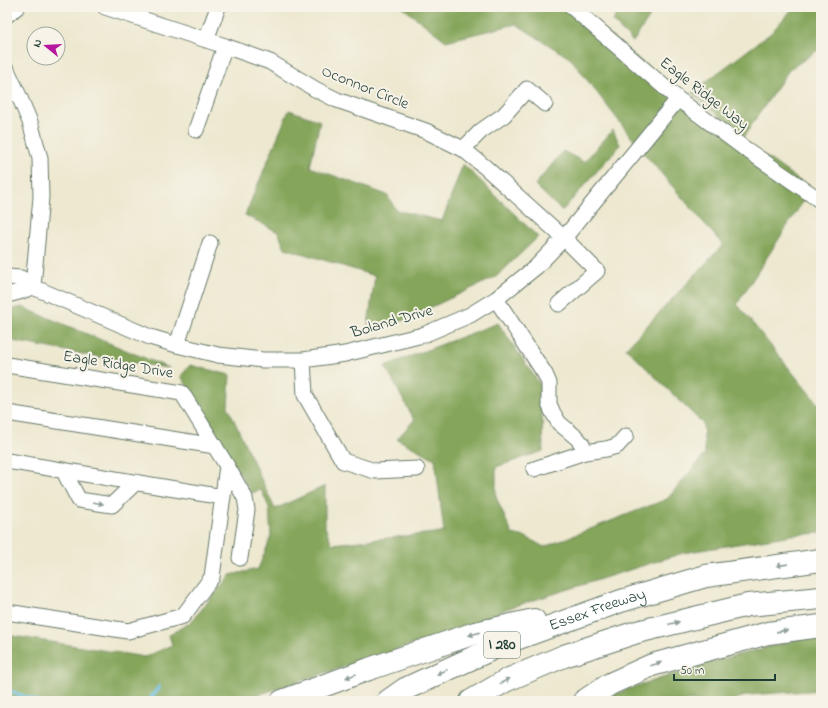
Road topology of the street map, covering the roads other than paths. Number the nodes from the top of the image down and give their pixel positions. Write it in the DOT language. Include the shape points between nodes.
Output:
graph roads {
  1 [pos="17,7"];
  2 [pos="105,7"];
  3 [pos="218,7"];
  4 [pos="572,7"];
  5 [pos="7,15"];
  6 [pos="206,40"];
  7 [pos="224,46"];
  8 [pos="7,70"];
  9 [pos="678,99"];
  10 [pos="545,104"];
  11 [pos="196,130"];
  12 [pos="463,149"];
  13 [pos="821,201"];
  14 [pos="564,238"];
  15 [pos="210,243"];
  16 [pos="7,277"];
  17 [pos="34,287"];
  18 [pos="7,294"];
  19 [pos="496,299"];
  20 [pos="559,304"];
  21 [pos="177,345"];
  22 [pos="303,360"];
  23 [pos="7,365"];
  24 [pos="7,413"];
  25 [pos="626,436"];
  26 [pos="215,446"];
  27 [pos="585,452"];
  28 [pos="7,461"];
  29 [pos="227,466"];
  30 [pos="416,469"];
  31 [pos="534,469"];
  32 [pos="63,470"];
  33 [pos="136,482"];
  34 [pos="224,497"];
  35 [pos="240,558"];
  36 [pos="821,560"];
  37 [pos="821,598"];
  38 [pos="621,601"];
  39 [pos="7,612"];
  40 [pos="821,626"];
  41 [pos="282,701"];
  42 [pos="388,701"];
  43 [pos="471,701"];
  44 [pos="584,701"];
  1 -- 5 [label="street"];
  2 -- 6 [label="street, Oconnor Circle"];
  3 -- 6 [label="street"];
  4 -- 9 [label="street, Eagle Ridge Way"];
  6 -- 7 [label="street, Oconnor Circle"];
  7 -- 11 [label="street"];
  7 -- 12 [label="street, Oconnor Circle" via="270,62 337,100 426,130"];
  8 -- 17 [label="street" via="30,122 40,158 41,197"];
  9 -- 13 [label="street, Eagle Ridge Way"];
  9 -- 14 [label="street, Boland Drive"];
  10 -- 12 [label="street" via="527,89 504,115 481,130"];
  12 -- 14 [label="street, Oconnor Circle"];
  14 -- 19 [label="street, Boland Drive" via="536,267"];
  14 -- 20 [label="street, Oconnor Circle" via="597,271"];
  15 -- 21 [label="street"];
  16 -- 17 [label="street, Boland Drive" via="21,278"];
  17 -- 18 [label="street"];
  17 -- 21 [label="street, Boland Drive" via="150,337"];
  19 -- 22 [label="street, Boland Drive" via="470,315 423,335 345,354"];
  19 -- 27 [label="street" via="545,374 549,383 549,404 552,413 582,444"];
  21 -- 22 [label="street, Boland Drive" via="263,360"];
  22 -- 30 [label="street" via="305,395 343,461 375,471"];
  23 -- 26 [label="street, Eagle Ridge Drive" via="182,393"];
  24 -- 26 [label="street"];
  25 -- 27 [label="street" via="617,446"];
  26 -- 29 [label="street, Eagle Ridge Drive"];
  27 -- 31 [label="street"];
  28 -- 32 [label="street"];
  29 -- 34 [label="street"];
  29 -- 35 [label="street, Eagle Ridge Drive" via="245,498 247,510"];
  32 -- 33 [label="street"];
  32 -- 33 [label="street, one-way" via="79,500 112,505"];
  33 -- 34 [label="street"];
  34 -- 39 [label="street" via="212,577 183,616 128,631"];
  36 -- 38 [label="highway, Essex Freeway / I 280, one-way" via="706,576"];
  43 -- 37 [label="highway, Essex Freeway / I 280, one-way" via="507,680 564,656 636,632 748,605"];
  38 -- 41 [label="highway, one-way" via="475,633"];
  38 -- 42 [label="highway, Essex Freeway / I 280, one-way" via="505,643 405,689"];
  44 -- 40 [label="highway, one-way" via="610,684 652,665 768,633"];
}
